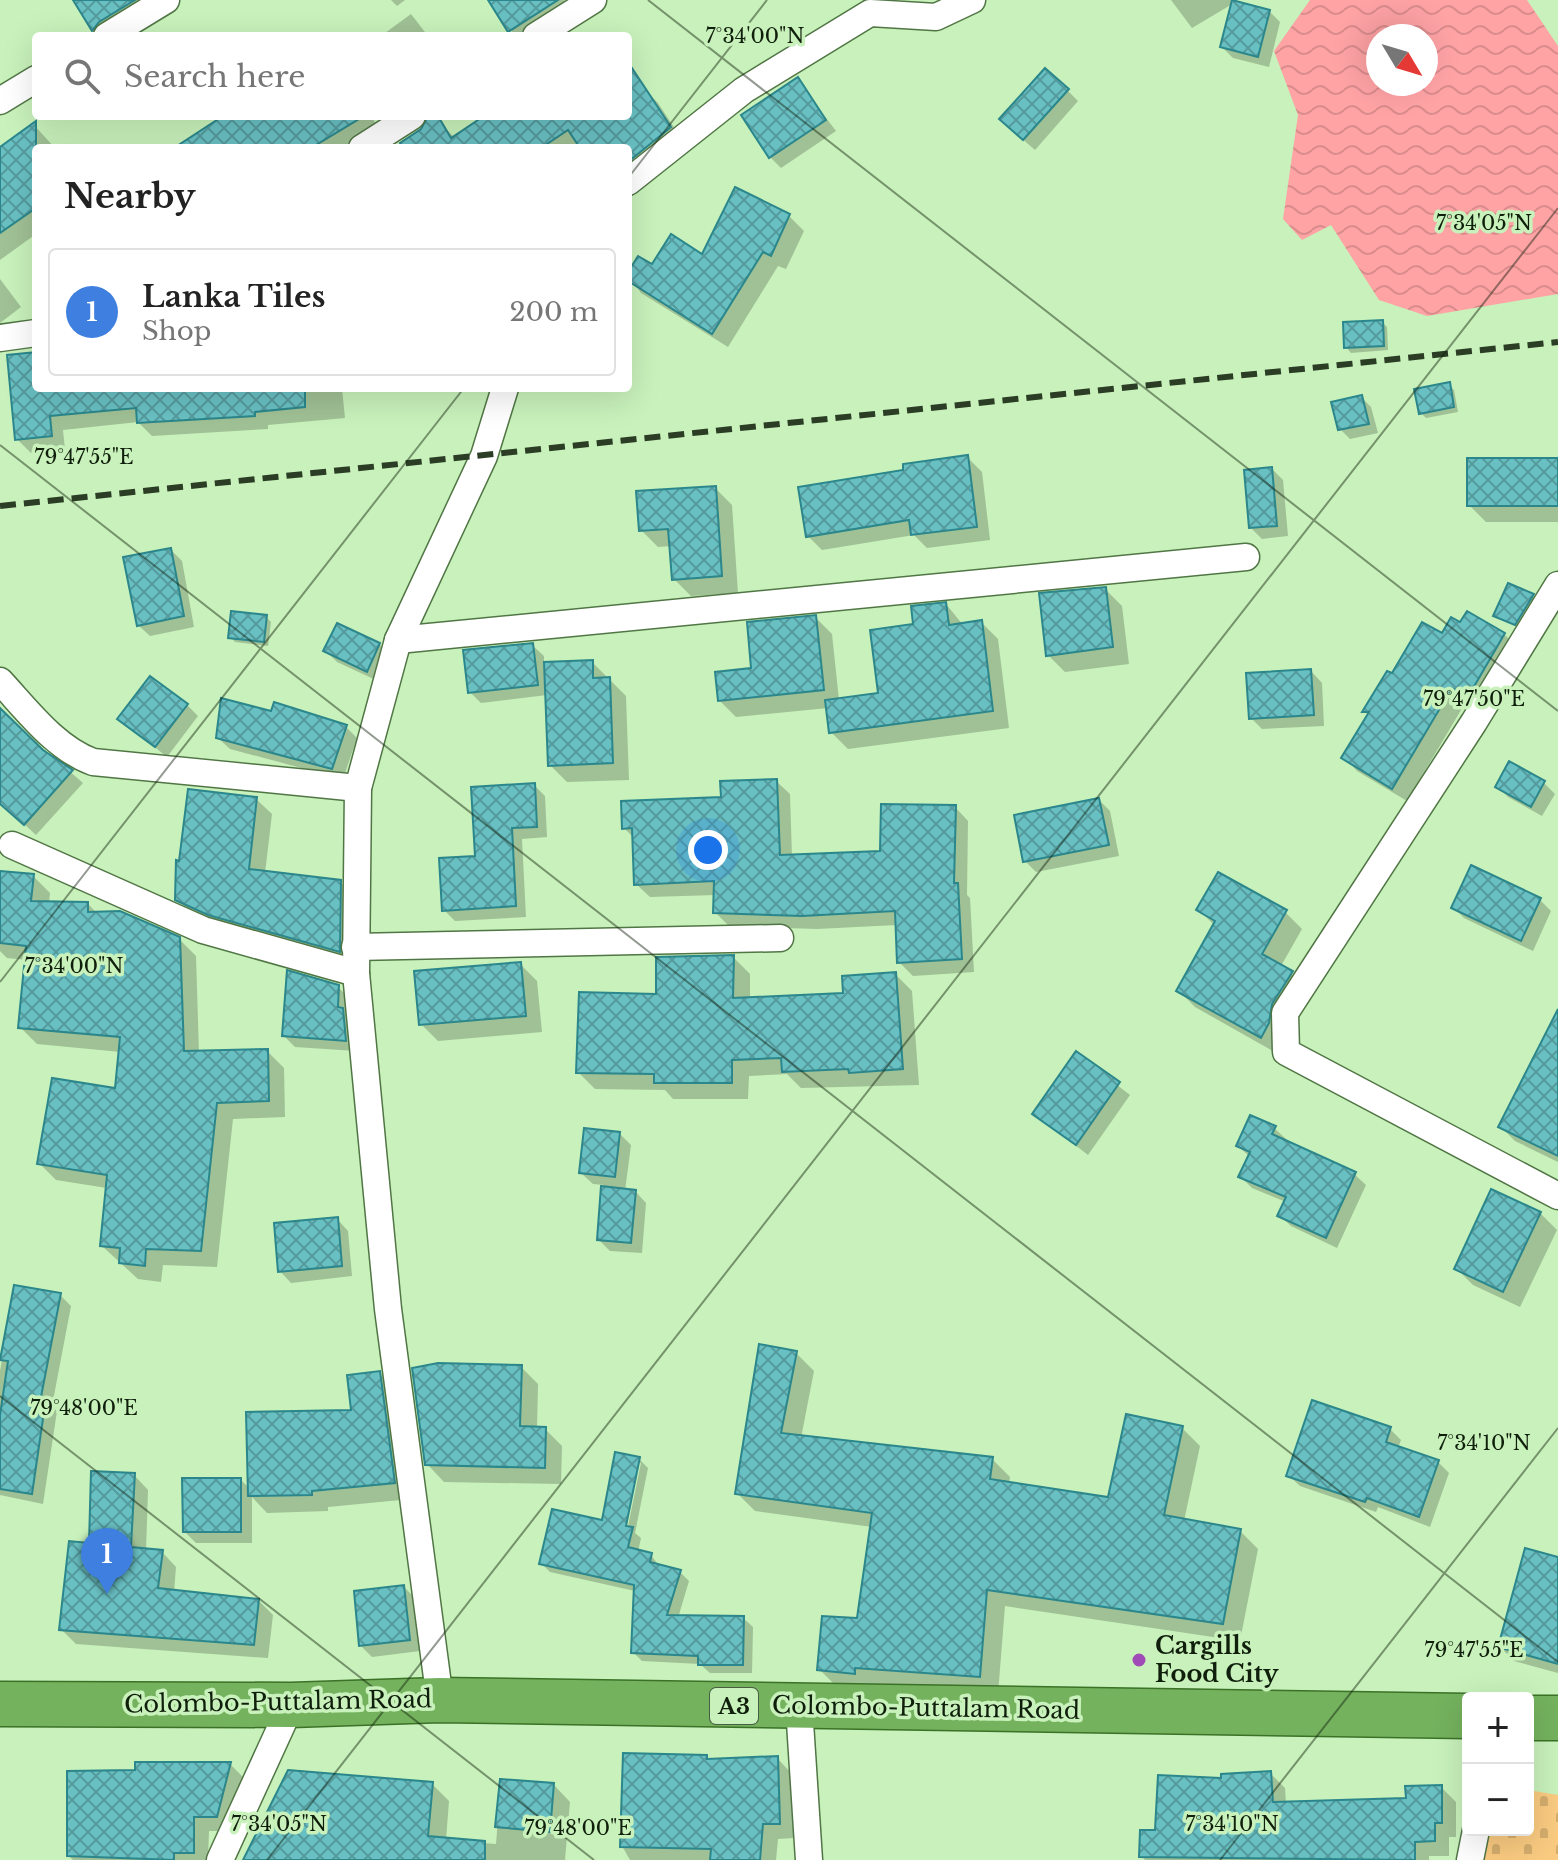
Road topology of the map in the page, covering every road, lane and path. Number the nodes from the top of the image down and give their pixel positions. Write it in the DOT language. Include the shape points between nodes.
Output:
graph roads {
  1 [pos="166,0"];
  2 [pos="593,0"];
  3 [pos="972,0"];
  4 [pos="114,32"];
  5 [pos="542,32"];
  6 [pos="32,81"];
  7 [pos="0,101"];
  8 [pos="406,120"];
  9 [pos="368,144"];
  10 [pos="632,179"];
  11 [pos="32,334"];
  12 [pos="0,338"];
  13 [pos="504,392"];
  14 [pos="1246,557"];
  15 [pos="1558,585"];
  16 [pos="398,640"];
  17 [pos="0,681"];
  18 [pos="358,788"];
  19 [pos="12,845"];
  20 [pos="780,938"];
  21 [pos="356,960"];
  22 [pos="1558,1196"];
  23 [pos="440,1700"];
  24 [pos="0,1704"];
  25 [pos="291,1705"];
  26 [pos="799,1707"];
  27 [pos="1462,1716"];
  28 [pos="1534,1718"];
  29 [pos="1558,1718"];
  30 [pos="1475,1836"];
  31 [pos="220,1860"];
  32 [pos="809,1860"];
  33 [pos="1470,1860"];
  1 -- 4 [label="street"];
  2 -- 5 [label="street"];
  3 -- 10 [label="street" via="936,17 870,13 744,90"];
  6 -- 7 [label="street"];
  8 -- 9 [label="street"];
  11 -- 12 [label="street"];
  13 -- 16 [label="street" via="484,456"];
  14 -- 16 [label="street"];
  15 -- 22 [label="street" via="1285,1013 1286,1052"];
  16 -- 18 [label="street"];
  17 -- 18 [label="street" via="56,740 93,762"];
  18 -- 21 [label="street"];
  19 -- 21 [label="street" via="203,930"];
  20 -- 21 [label="street"];
  21 -- 23 [label="street" via="388,1309"];
  23 -- 25 [label="highway, Colombo-Puttalam Road / A3"];
  23 -- 26 [label="highway, Colombo-Puttalam Road / A3"];
  24 -- 25 [label="highway, Colombo-Puttalam Road / A3"];
  25 -- 31 [label="street"];
  26 -- 27 [label="highway, Colombo-Puttalam Road / A3"];
  26 -- 32 [label="street"];
  28 -- 29 [label="highway"];
  30 -- 33 [label="street"];
}
